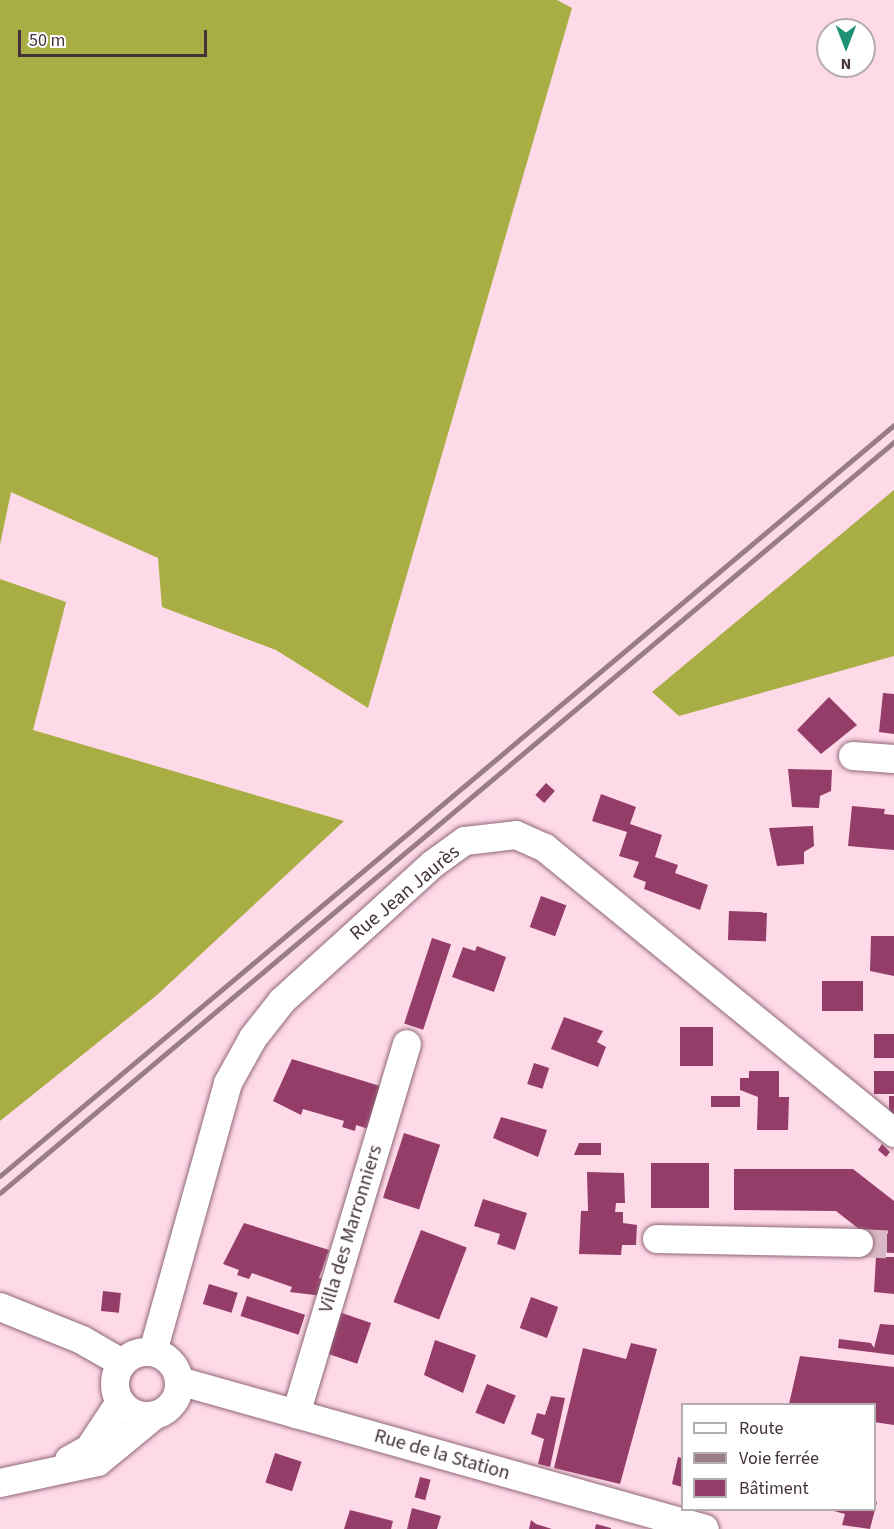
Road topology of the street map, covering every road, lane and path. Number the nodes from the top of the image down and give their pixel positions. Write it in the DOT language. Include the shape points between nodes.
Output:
graph roads {
  1 [pos="854,756"];
  2 [pos="894,759"];
  3 [pos="407,1044"];
  4 [pos="894,1133"];
  5 [pos="657,1239"];
  6 [pos="859,1243"];
  7 [pos="0,1307"];
  8 [pos="153,1352"];
  9 [pos="122,1363"];
  10 [pos="179,1381"];
  11 [pos="120,1402"];
  12 [pos="296,1414"];
  13 [pos="155,1415"];
  14 [pos="45,1473"];
  15 [pos="0,1484"];
  16 [pos="705,1529"];
  1 -- 2 [label="street"];
  3 -- 12 [label="street, Villa des Marronniers"];
  4 -- 8 [label="street, Rue Jean Jaurès" via="545,848 516,835 465,841 433,864 282,1000 253,1038 228,1083"];
  5 -- 6 [label="street"];
  7 -- 9 [label="street" via="82,1340"];
  8 -- 9 [label="street"];
  8 -- 10 [label="street" via="170,1362"];
  9 -- 11 [label="street" via="114,1382"];
  10 -- 12 [label="street, Rue de la Station"];
  10 -- 13 [label="street" via="170,1406"];
  11 -- 13 [label="street" via="135,1414"];
  11 -- 14 [label="street" via="89,1449"];
  12 -- 16 [label="street, Rue de la Station"];
  13 -- 14 [label="street" via="98,1462"];
  14 -- 15 [label="street"];
}
